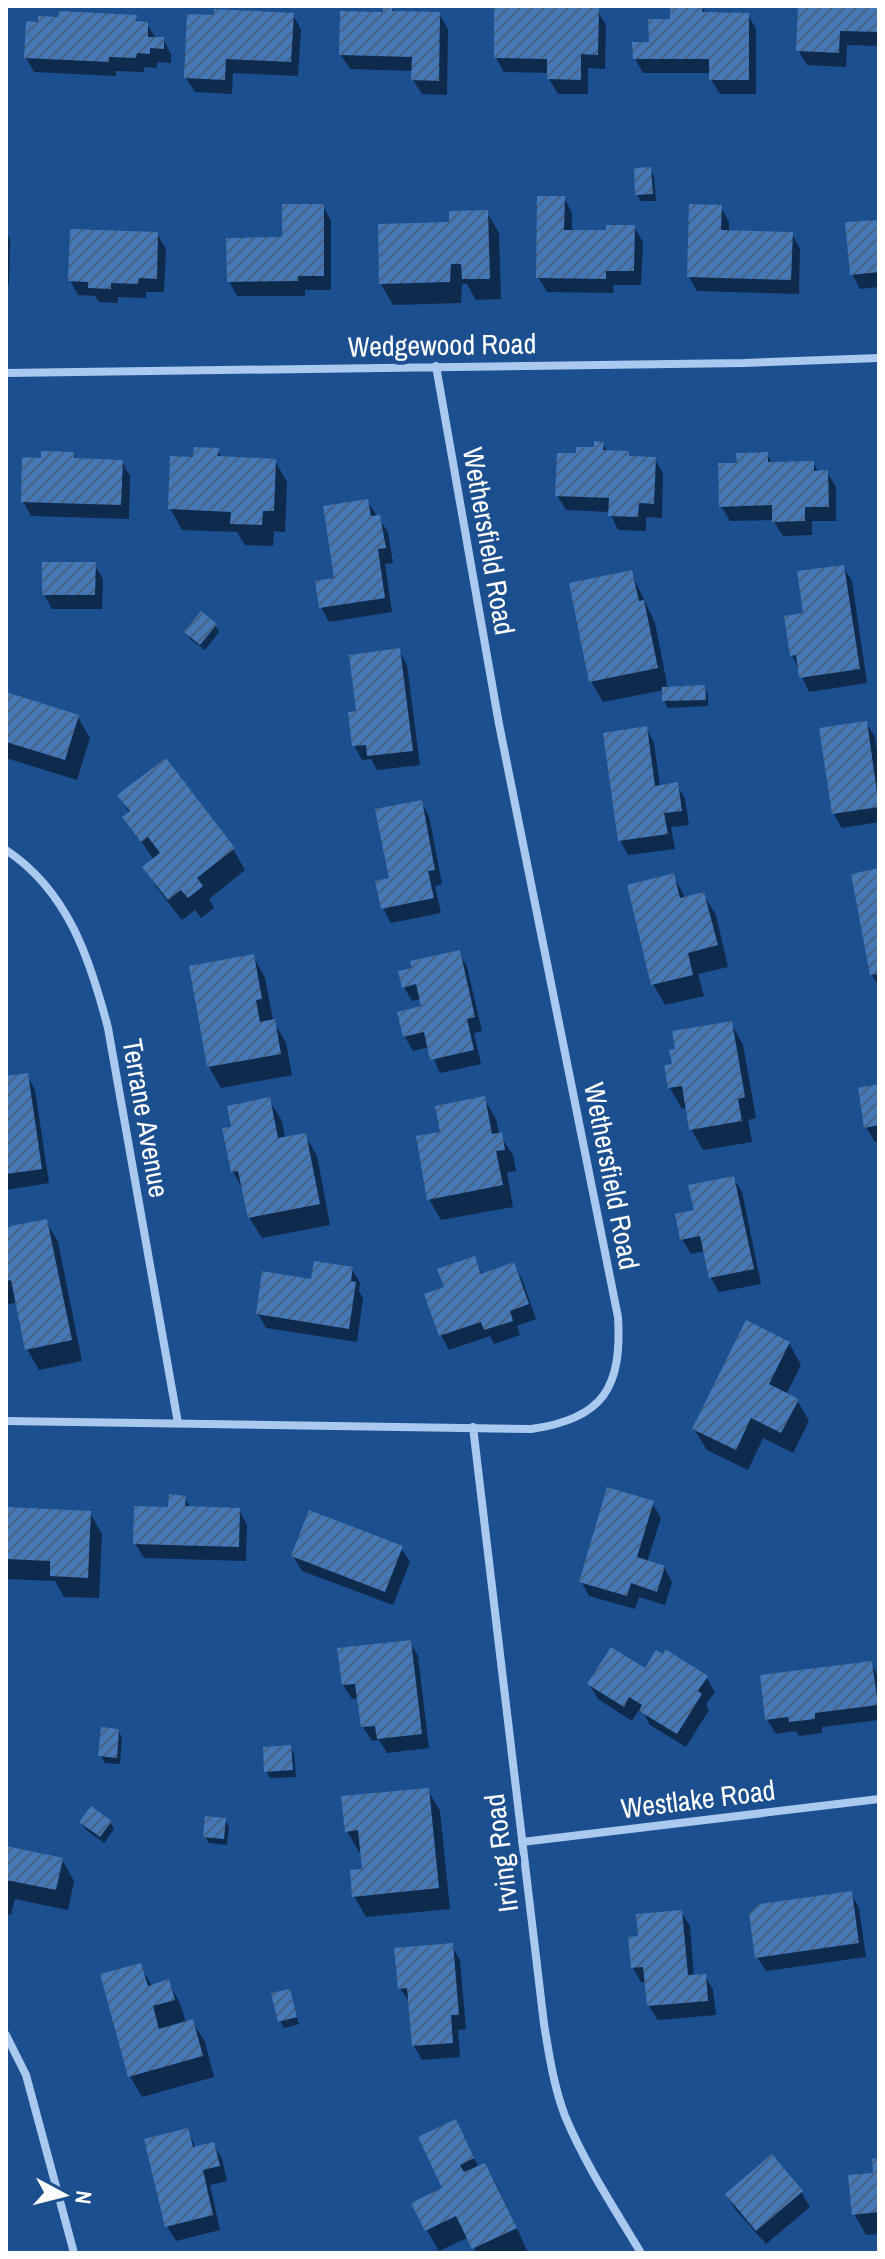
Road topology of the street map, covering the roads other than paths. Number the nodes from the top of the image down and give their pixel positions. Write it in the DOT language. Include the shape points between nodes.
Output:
graph roads {
  1 [pos="879,358"];
  2 [pos="436,366"];
  3 [pos="6,373"];
  4 [pos="6,850"];
  5 [pos="6,1421"];
  6 [pos="178,1423"];
  7 [pos="473,1427"];
  8 [pos="879,1799"];
  9 [pos="522,1842"];
  10 [pos="6,2035"];
  11 [pos="74,2253"];
  12 [pos="641,2253"];
  1 -- 2 [label="street, Wedgewood Road"];
  2 -- 3 [label="street, Wedgewood Road"];
  2 -- 7 [label="street, Wethersfield Road" via="499,724 619,1342 618,1366 609,1388 579,1417 531,1429"];
  4 -- 6 [label="street, Terrane Avenue" via="44,882 67,912 98,987"];
  5 -- 6 [label="street, Wethersfield Road"];
  6 -- 7 [label="street, Wethersfield Road"];
  7 -- 9 [label="street, Irving Road"];
  8 -- 9 [label="street, Westlake Road"];
  9 -- 12 [label="street, Irving Road" via="544,2024 564,2113 584,2158"];
  10 -- 11 [label="street" via="26,2075"];
}
